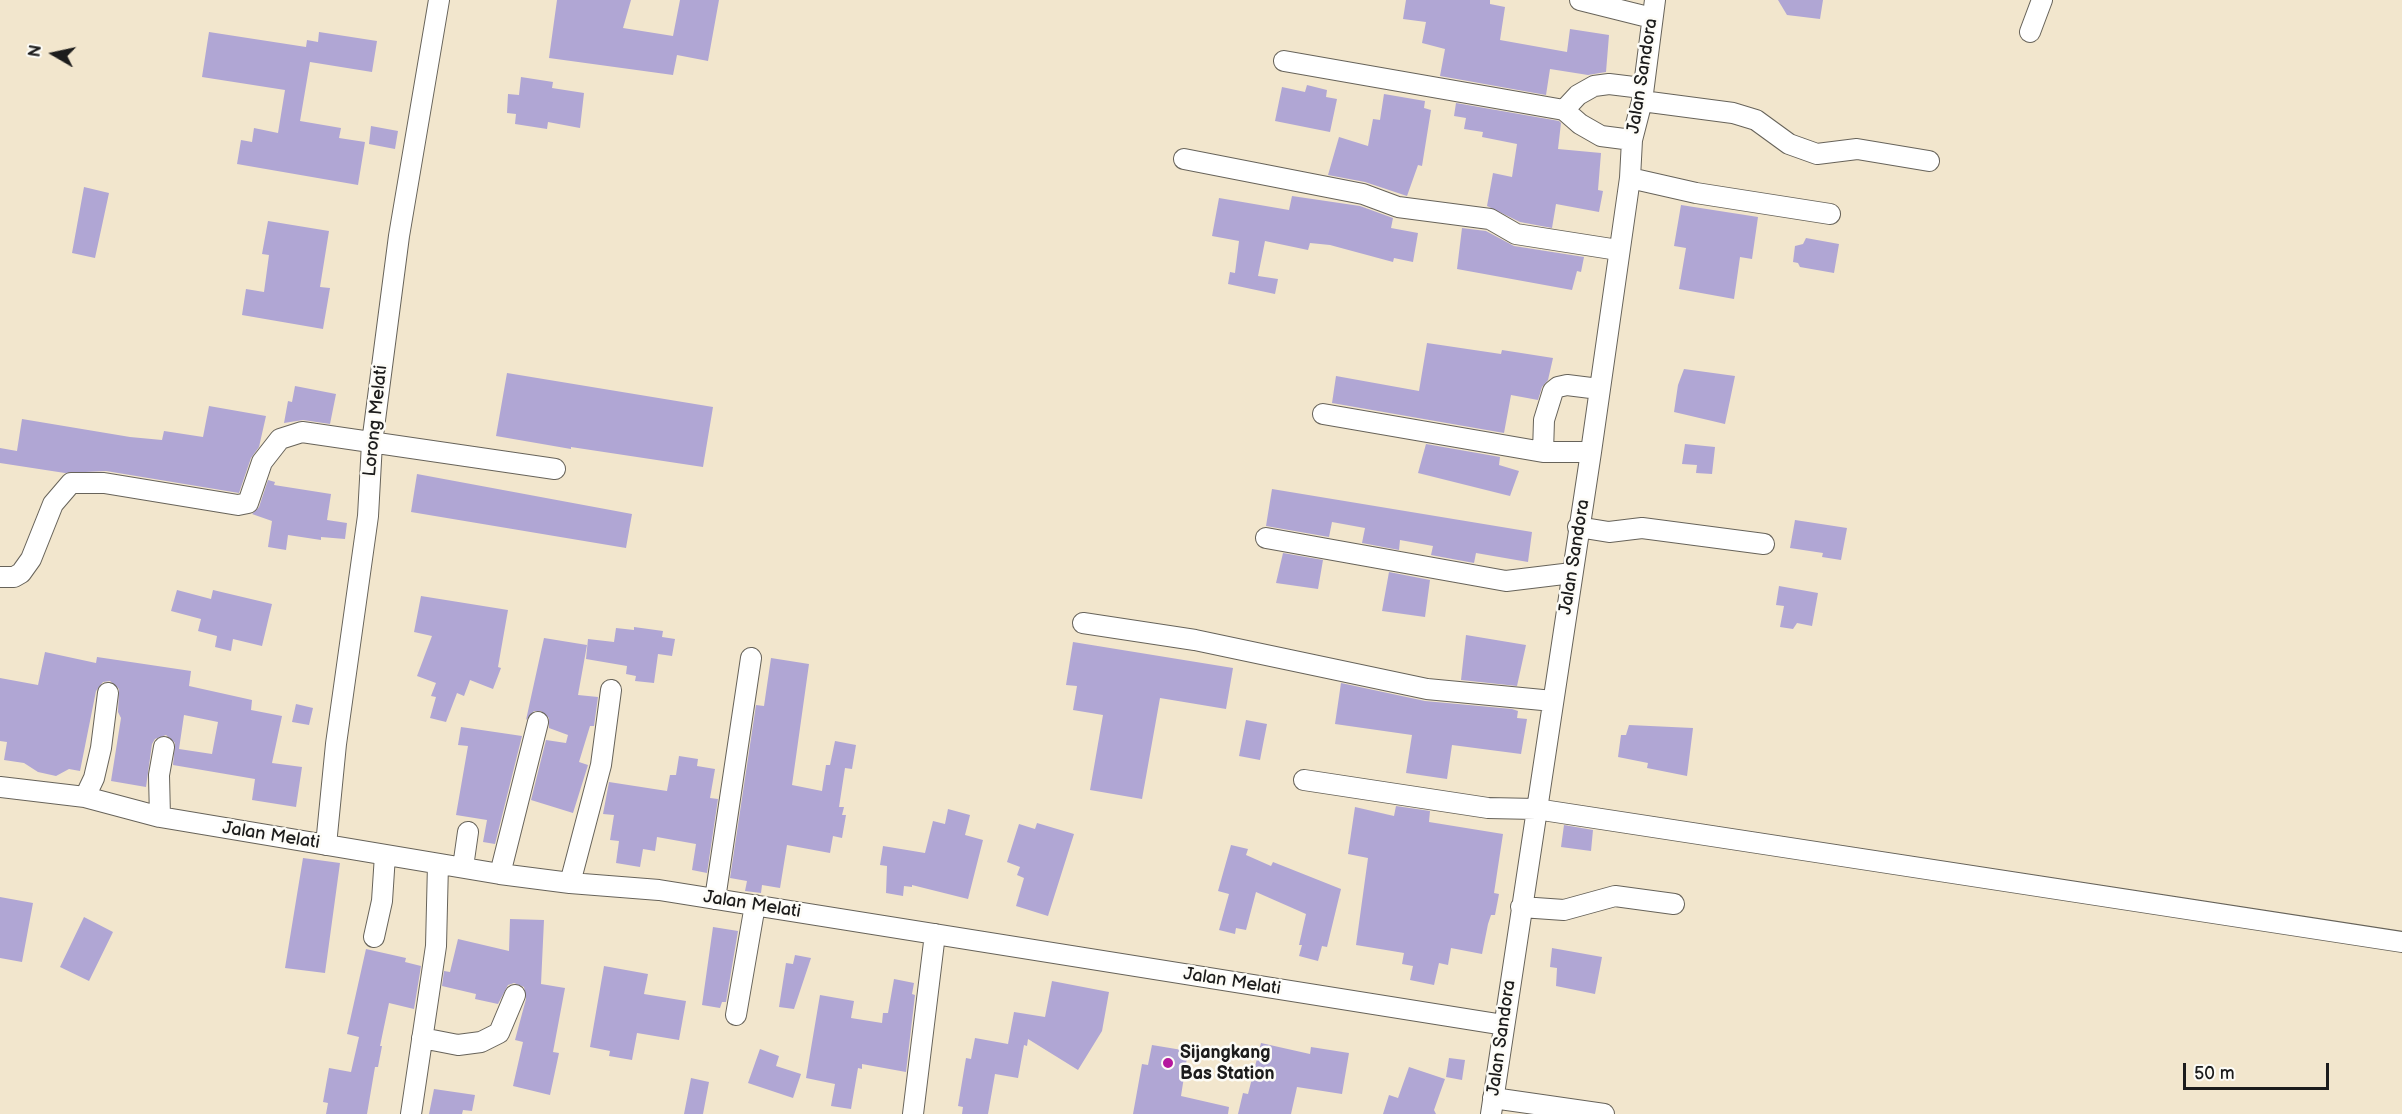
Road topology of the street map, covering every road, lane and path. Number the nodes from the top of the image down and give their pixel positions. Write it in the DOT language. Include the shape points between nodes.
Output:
graph roads {
  1 [pos="439,0"];
  2 [pos="1580,0"];
  3 [pos="2042,0"];
  4 [pos="1653,9"];
  5 [pos="2030,32"];
  6 [pos="1284,61"];
  7 [pos="1642,95"];
  8 [pos="1564,110"];
  9 [pos="1632,140"];
  10 [pos="1184,159"];
  11 [pos="1929,160"];
  12 [pos="1630,178"];
  13 [pos="1830,214"];
  14 [pos="1618,250"];
  15 [pos="1599,389"];
  16 [pos="1323,414"];
  17 [pos="372,443"];
  18 [pos="1543,452"];
  19 [pos="1591,452"];
  20 [pos="555,469"];
  21 [pos="1578,527"];
  22 [pos="1266,538"];
  23 [pos="1764,544"];
  24 [pos="1572,573"];
  25 [pos="0,577"];
  26 [pos="1083,623"];
  27 [pos="751,658"];
  28 [pos="611,690"];
  29 [pos="108,693"];
  30 [pos="1553,701"];
  31 [pos="538,723"];
  32 [pos="164,747"];
  33 [pos="1304,780"];
  34 [pos="0,787"];
  35 [pos="85,797"];
  36 [pos="1536,809"];
  37 [pos="160,818"];
  38 [pos="468,832"];
  39 [pos="326,845"];
  40 [pos="385,855"];
  41 [pos="438,864"];
  42 [pos="463,867"];
  43 [pos="500,874"];
  44 [pos="570,883"];
  45 [pos="715,899"];
  46 [pos="1674,904"];
  47 [pos="755,905"];
  48 [pos="1521,907"];
  49 [pos="935,934"];
  50 [pos="374,937"];
  51 [pos="2402,942"];
  52 [pos="515,995"];
  53 [pos="736,1014"];
  54 [pos="1504,1025"];
  55 [pos="422,1038"];
  56 [pos="1492,1106"];
  57 [pos="411,1114"];
  58 [pos="913,1114"];
  59 [pos="1604,1114"];
  1 -- 17 [label="street, Lorong Melati" via="399,236"];
  2 -- 4 [label="street"];
  3 -- 5 [label="street"];
  4 -- 7 [label="street, Jalan Sandora"];
  6 -- 8 [label="street"];
  7 -- 8 [label="street" via="1609,84 1594,86"];
  7 -- 9 [label="street, Jalan Sandora"];
  7 -- 11 [label="street" via="1756,120 1789,144 1817,154 1857,149"];
  8 -- 9 [label="street" via="1601,136"];
  9 -- 12 [label="street, Jalan Sandora"];
  10 -- 14 [label="street" via="1363,194 1398,207 1490,219 1516,234"];
  12 -- 13 [label="street" via="1696,193"];
  12 -- 14 [label="street, Jalan Sandora"];
  14 -- 15 [label="street, Jalan Sandora"];
  15 -- 18 [label="street" via="1567,385 1553,391 1544,420"];
  15 -- 19 [label="street, Jalan Sandora"];
  16 -- 18 [label="street"];
  17 -- 20 [label="street"];
  17 -- 25 [label="street" via="302,432 280,439 262,462 248,503 238,505 104,483 71,483 53,504 21,573"];
  17 -- 39 [label="street, Lorong Melati" via="368,516"];
  18 -- 19 [label="street"];
  19 -- 21 [label="street, Jalan Sandora"];
  21 -- 23 [label="street" via="1609,532 1642,528"];
  21 -- 24 [label="street, Jalan Sandora"];
  22 -- 24 [label="street" via="1506,581"];
  24 -- 30 [label="street, Jalan Sandora"];
  26 -- 30 [label="street" via="1195,640 1427,688"];
  27 -- 45 [label="street"];
  28 -- 44 [label="street" via="601,765"];
  29 -- 35 [label="street" via="101,748"];
  30 -- 36 [label="street, Jalan Sandora"];
  31 -- 43 [label="street"];
  32 -- 37 [label="street" via="159,775"];
  33 -- 36 [label="street" via="1488,808"];
  34 -- 35 [label="street, Jalan Melati"];
  35 -- 37 [label="street, Jalan Melati"];
  36 -- 48 [label="street, Jalan Sandora"];
  36 -- 51 [label="street"];
  37 -- 39 [label="street, Jalan Melati"];
  38 -- 42 [label="street"];
  39 -- 40 [label="street, Jalan Melati"];
  40 -- 41 [label="street, Jalan Melati"];
  40 -- 50 [label="street" via="382,902"];
  41 -- 42 [label="street, Jalan Melati"];
  41 -- 55 [label="street" via="436,946"];
  42 -- 43 [label="street, Jalan Melati"];
  43 -- 44 [label="street, Jalan Melati"];
  44 -- 45 [label="street, Jalan Melati"];
  45 -- 47 [label="street, Jalan Melati"];
  46 -- 48 [label="street" via="1615,896 1564,910"];
  47 -- 49 [label="street, Jalan Melati"];
  47 -- 53 [label="street"];
  48 -- 54 [label="street, Jalan Sandora"];
  49 -- 54 [label="street, Jalan Melati"];
  49 -- 58 [label="street"];
  52 -- 55 [label="street" via="499,1033 481,1042 458,1045"];
  54 -- 56 [label="street, Jalan Sandora"];
  55 -- 57 [label="street"];
  56 -- 59 [label="street"];
}
